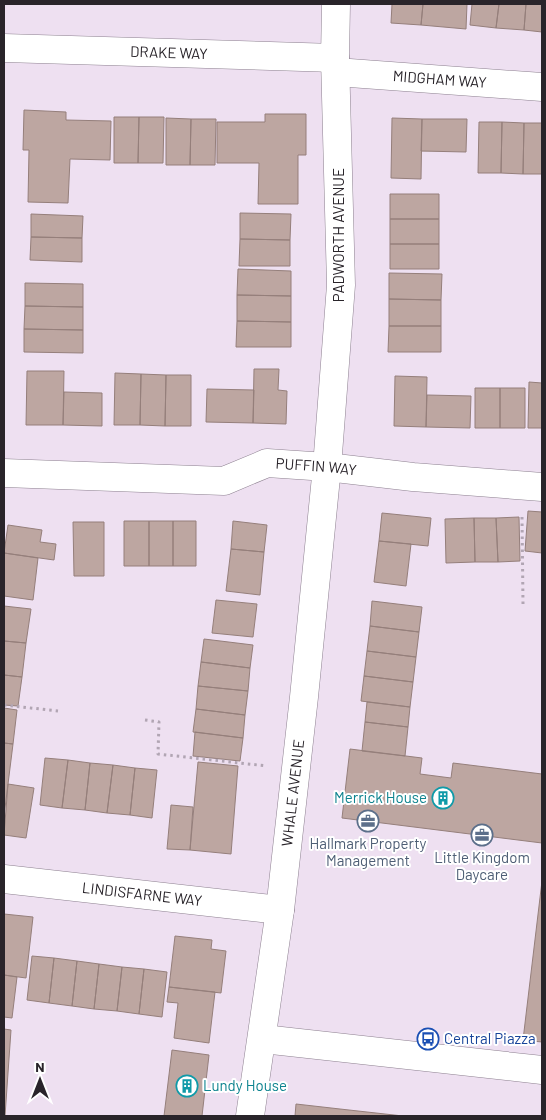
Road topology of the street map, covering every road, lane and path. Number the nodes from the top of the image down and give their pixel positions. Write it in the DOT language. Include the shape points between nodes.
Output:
graph roads {
  1 [pos="336,4"];
  2 [pos="4,48"];
  3 [pos="335,65"];
  4 [pos="542,87"];
  5 [pos="327,467"];
  6 [pos="4,473"];
  7 [pos="532,486"];
  8 [pos="523,604"];
  9 [pos="4,706"];
  10 [pos="58,711"];
  11 [pos="145,720"];
  12 [pos="295,769"];
  13 [pos="4,879"];
  14 [pos="280,910"];
  15 [pos="263,1039"];
  16 [pos="542,1070"];
  17 [pos="250,1116"];
  1 -- 3 [label="street, PADWORTH AVENUE"];
  2 -- 3 [label="street, DRAKE WAY"];
  3 -- 4 [label="street, MIDGHAM WAY"];
  3 -- 5 [label="street, PADWORTH AVENUE" via="341,285"];
  5 -- 6 [label="street, PUFFIN WAY" via="268,464 224,481"];
  5 -- 7 [label="street, PUFFIN WAY"];
  5 -- 12 [label="street, WHALE AVENUE"];
  7 -- 8 [label="path"];
  9 -- 10 [label="path"];
  11 -- 12 [label="path" via="159,722 158,754"];
  12 -- 14 [label="street, WHALE AVENUE"];
  13 -- 14 [label="street, LINDISFARNE WAY"];
  14 -- 15 [label="street, WHALE AVENUE"];
  15 -- 16 [label="street"];
  15 -- 17 [label="street, WHALE AVENUE"];
}
